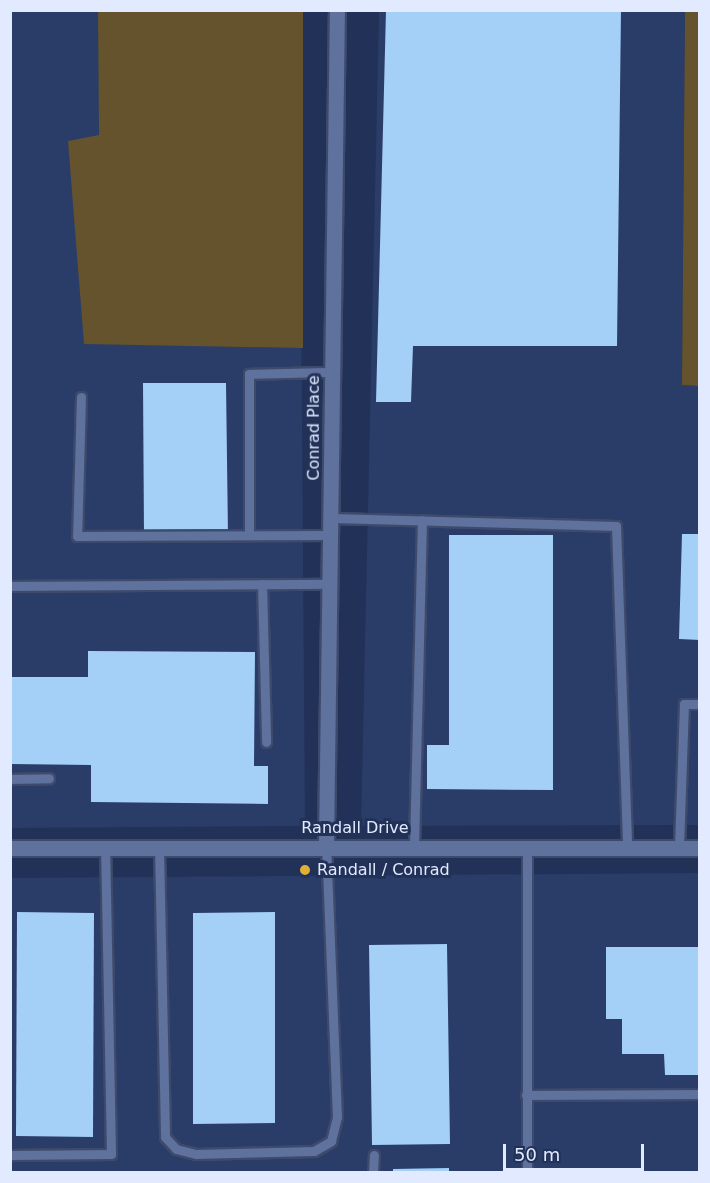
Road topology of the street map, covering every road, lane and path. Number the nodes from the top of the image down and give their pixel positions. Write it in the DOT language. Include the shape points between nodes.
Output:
graph roads {
  1 [pos="337,10"];
  2 [pos="332,372"];
  3 [pos="81,397"];
  4 [pos="332,518"];
  5 [pos="422,520"];
  6 [pos="249,535"];
  7 [pos="330,535"];
  8 [pos="262,584"];
  9 [pos="329,584"];
  10 [pos="10,586"];
  11 [pos="699,704"];
  12 [pos="266,742"];
  13 [pos="10,778"];
  14 [pos="49,778"];
  15 [pos="326,846"];
  16 [pos="414,846"];
  17 [pos="159,847"];
  18 [pos="527,847"];
  19 [pos="627,847"];
  20 [pos="10,848"];
  21 [pos="105,848"];
  22 [pos="679,848"];
  23 [pos="699,848"];
  24 [pos="699,1094"];
  25 [pos="526,1095"];
  26 [pos="10,1155"];
  27 [pos="374,1155"];
  28 [pos="373,1173"];
  29 [pos="527,1173"];
  1 -- 2 [label="street, Conrad Place"];
  2 -- 4 [label="street, Conrad Place"];
  2 -- 6 [label="lane" via="249,374"];
  3 -- 6 [label="lane" via="77,536"];
  4 -- 5 [label="lane"];
  4 -- 7 [label="street, Conrad Place"];
  5 -- 16 [label="lane"];
  5 -- 19 [label="lane" via="616,526"];
  6 -- 7 [label="lane"];
  7 -- 9 [label="street, Conrad Place"];
  8 -- 9 [label="lane"];
  8 -- 10 [label="lane"];
  8 -- 12 [label="lane"];
  9 -- 15 [label="street, Conrad Place"];
  11 -- 22 [label="lane" via="684,704"];
  13 -- 14 [label="lane"];
  15 -- 16 [label="street, Randall Drive"];
  15 -- 17 [label="street, Randall Drive"];
  15 -- 17 [label="lane" via="337,1117 331,1141 314,1151 196,1154 176,1149 165,1137"];
  16 -- 18 [label="street, Randall Drive"];
  17 -- 21 [label="street, Randall Drive"];
  18 -- 19 [label="street, Randall Drive"];
  18 -- 25 [label="lane"];
  19 -- 22 [label="street, Randall Drive"];
  20 -- 21 [label="street, Randall Drive"];
  21 -- 26 [label="lane" via="111,1154"];
  22 -- 23 [label="street, Randall Drive"];
  24 -- 25 [label="lane"];
  25 -- 29 [label="lane"];
  27 -- 28 [label="lane"];
}
